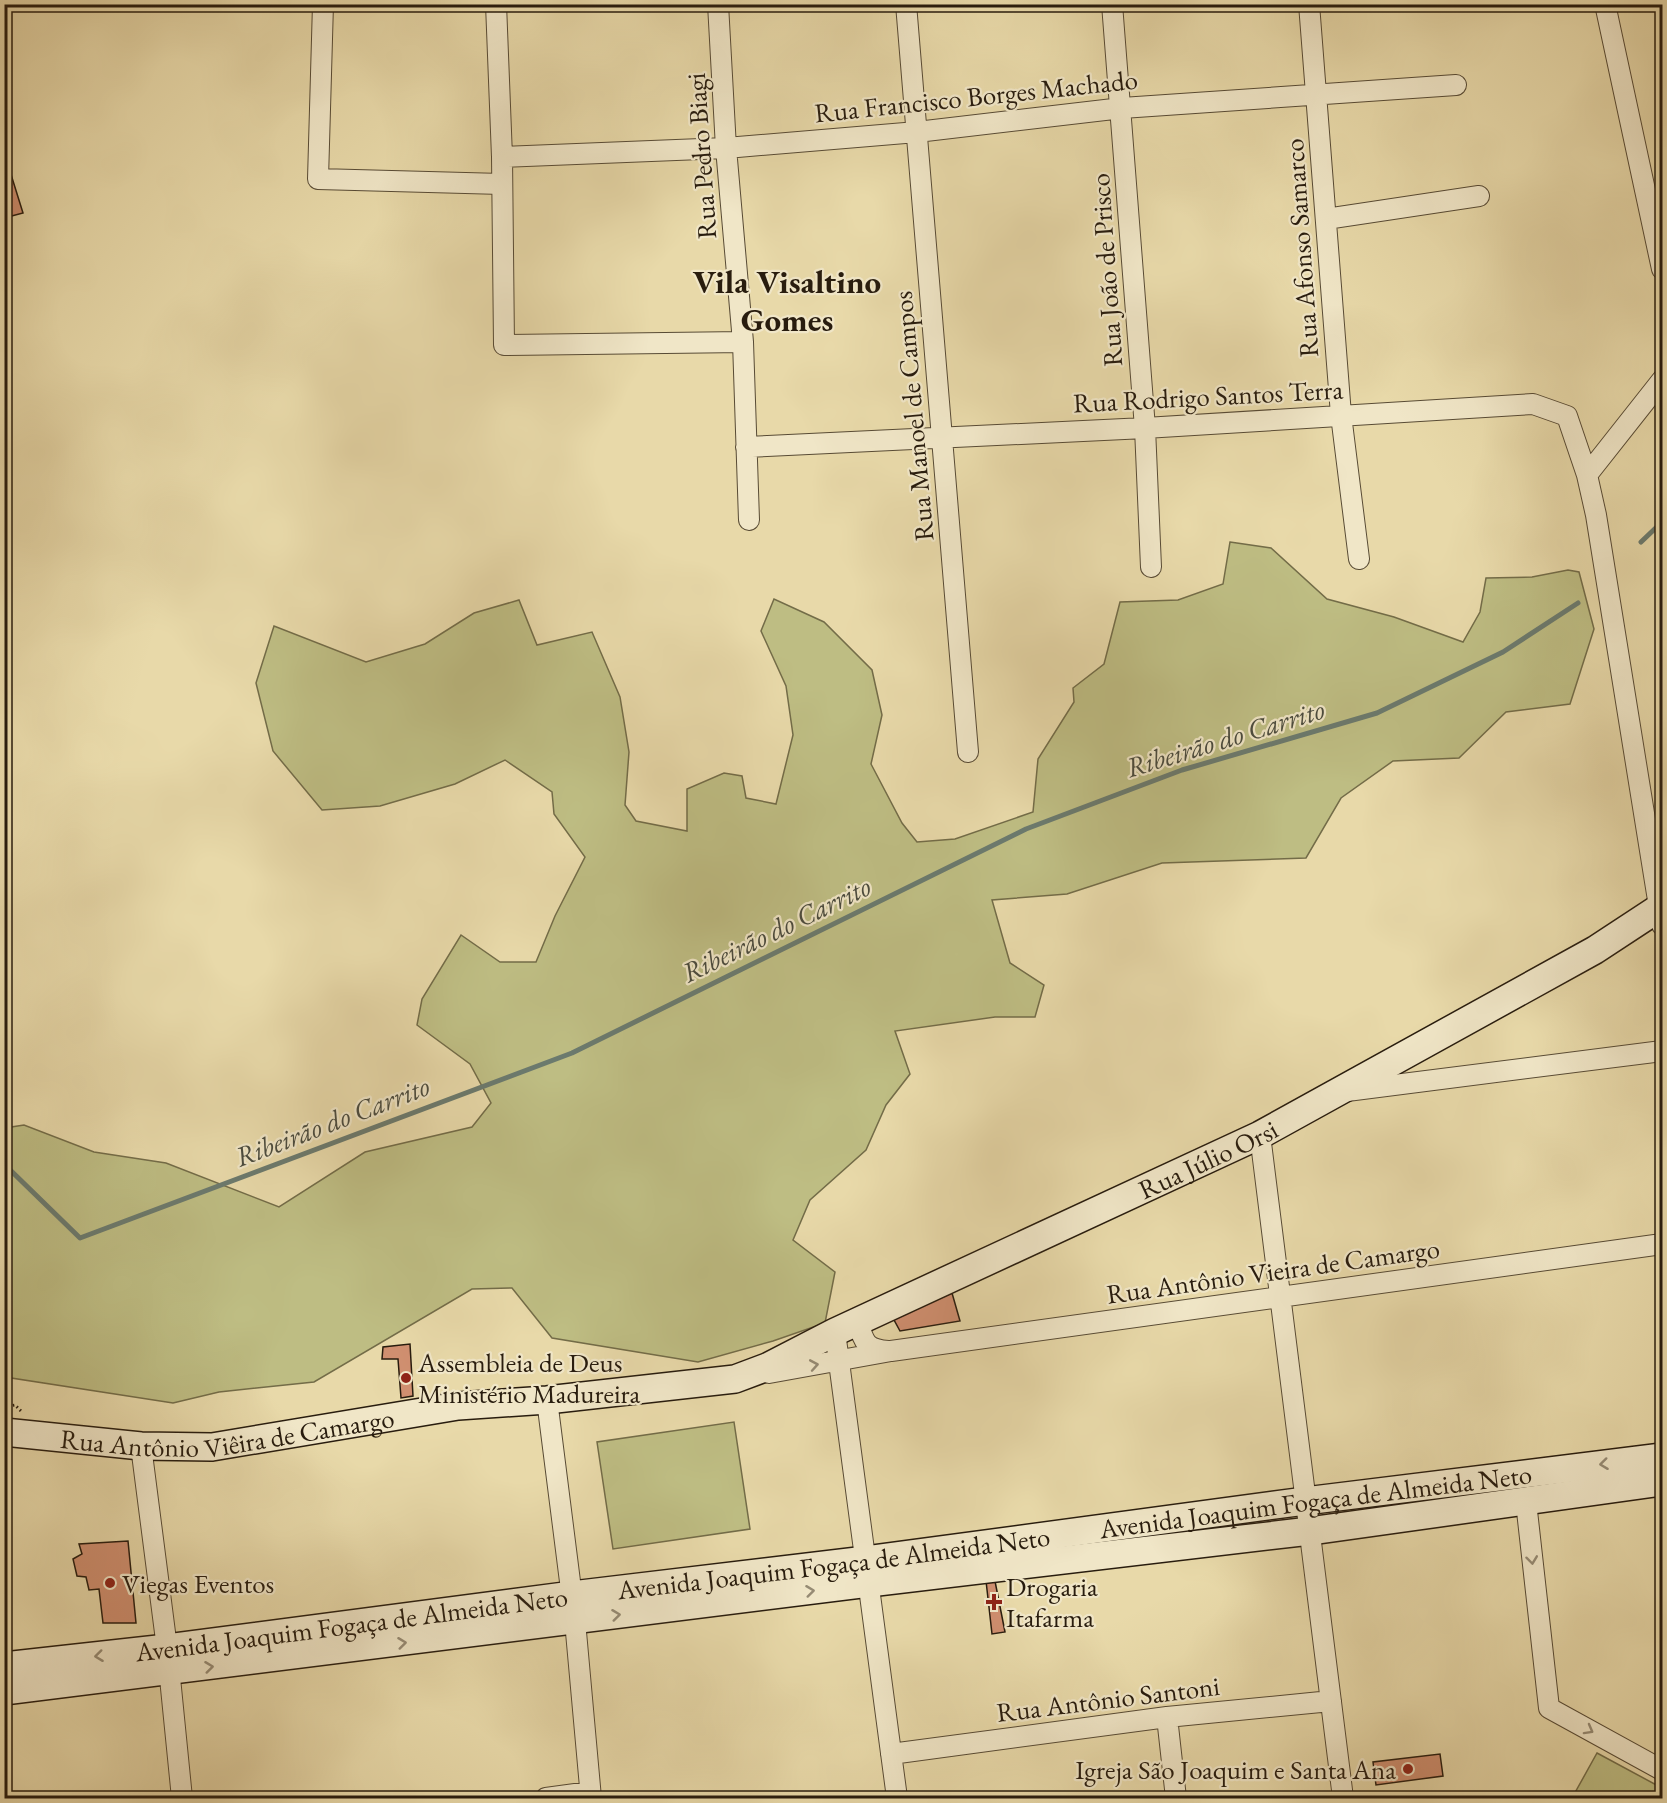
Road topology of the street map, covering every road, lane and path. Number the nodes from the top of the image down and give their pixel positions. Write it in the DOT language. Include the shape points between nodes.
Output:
graph roads {
  1 [pos="323,4"];
  2 [pos="496,4"];
  3 [pos="718,4"];
  4 [pos="906,4"];
  5 [pos="1112,4"];
  6 [pos="1309,4"];
  7 [pos="1605,4"];
  8 [pos="1456,85"];
  9 [pos="1317,93"];
  10 [pos="1122,108"];
  11 [pos="917,132"];
  12 [pos="726,148"];
  13 [pos="502,157"];
  14 [pos="502,184"];
  15 [pos="1479,196"];
  16 [pos="1326,219"];
  17 [pos="1662,269"];
  18 [pos="743,342"];
  19 [pos="1662,380"];
  20 [pos="1341,415"];
  21 [pos="1145,428"];
  22 [pos="941,438"];
  23 [pos="746,447"];
  24 [pos="1587,475"];
  25 [pos="749,520"];
  26 [pos="1359,559"];
  27 [pos="1150,567"];
  28 [pos="968,752"];
  29 [pos="1662,913"];
  30 [pos="1662,1052"];
  31 [pos="1335,1093"];
  32 [pos="1260,1135"];
  33 [pos="1662,1244"];
  34 [pos="1281,1297"];
  35 [pos="846,1327"];
  36 [pos="891,1351"];
  37 [pos="840,1360"];
  38 [pos="735,1379"];
  39 [pos="547,1400"];
  40 [pos="4,1432"];
  41 [pos="141,1446"];
  42 [pos="1662,1457"];
  43 [pos="1662,1482"];
  44 [pos="1305,1501"];
  45 [pos="1526,1502"];
  46 [pos="1310,1531"];
  47 [pos="867,1572"];
  48 [pos="573,1608"];
  49 [pos="168,1660"];
  50 [pos="4,1666"];
  51 [pos="4,1691"];
  52 [pos="1331,1701"];
  53 [pos="1167,1717"];
  54 [pos="891,1754"];
  55 [pos="1662,1770"];
  56 [pos="591,1795"];
  57 [pos="182,1798"];
  58 [pos="546,1798"];
  59 [pos="897,1798"];
  60 [pos="1176,1798"];
  61 [pos="1343,1798"];
  1 -- 14 [label="street" via="318,179"];
  2 -- 13 [label="street"];
  3 -- 12 [label="street, Rua Pedro Biagi"];
  4 -- 11 [label="street, Rua Manoel de Campos"];
  5 -- 10 [label="street, Rua João de Prisco"];
  6 -- 9 [label="street, Rua Afonso Samarco"];
  7 -- 17 [label="street"];
  8 -- 9 [label="street, Rua Francisco Borges Machado"];
  9 -- 10 [label="street, Rua Francisco Borges Machado"];
  9 -- 16 [label="street, Rua Afonso Samarco"];
  10 -- 11 [label="street, Rua Francisco Borges Machado"];
  10 -- 21 [label="street, Rua João de Prisco"];
  11 -- 12 [label="street, Rua Francisco Borges Machado"];
  11 -- 22 [label="street, Rua Manoel de Campos"];
  12 -- 13 [label="street, Rua Francisco Borges Machado"];
  12 -- 18 [label="street, Rua Pedro Biagi"];
  13 -- 14 [label="street"];
  14 -- 18 [label="street" via="504,345"];
  15 -- 16 [label="street"];
  16 -- 20 [label="street, Rua Afonso Samarco"];
  18 -- 23 [label="street, Rua Pedro Biagi"];
  19 -- 24 [label="street"];
  20 -- 21 [label="street, Rua Rodrigo Santos Terra"];
  20 -- 24 [label="street, Rua Rodrigo Santos Terra" via="1533,405 1567,416"];
  20 -- 26 [label="street, Rua Afonso Samarco"];
  21 -- 22 [label="street, Rua Rodrigo Santos Terra"];
  21 -- 27 [label="street, Rua João de Prisco"];
  22 -- 23 [label="street, Rua Rodrigo Santos Terra"];
  22 -- 28 [label="street, Rua Manoel de Campos"];
  23 -- 25 [label="street, Rua Pedro Biagi"];
  24 -- 29 [label="street, Rua Rodrigo Santos Terra"];
  29 -- 31 [label="street, Rua Júlio Orsi"];
  30 -- 31 [label="street"];
  31 -- 32 [label="street, Rua Júlio Orsi"];
  32 -- 34 [label="street"];
  32 -- 35 [label="street, Rua Júlio Orsi"];
  33 -- 34 [label="street, Rua Antônio Vieira de Camargo"];
  34 -- 36 [label="street, Rua Antônio Vieira de Camargo"];
  34 -- 44 [label="street"];
  35 -- 36 [label="street" via="869,1346"];
  35 -- 37 [label="street"];
  35 -- 38 [label="street, Rua Júlio Orsi"];
  36 -- 37 [label="street, Rua Antônio Vieira de Camargo"];
  38 -- 37 [label="street, Rua Antônio Vieira de Camargo, one-way"];
  37 -- 47 [label="street"];
  38 -- 39 [label="street, Rua Antônio Viêira de Camargo"];
  39 -- 41 [label="street, Rua Antônio Viêira de Camargo" via="458,1406 212,1447"];
  39 -- 48 [label="street"];
  40 -- 41 [label="street, Rua Antônio Viêira de Camargo"];
  41 -- 49 [label="street"];
  42 -- 44 [label="street, Avenida Joaquim Fogaça de Almeida Neto, one-way"];
  43 -- 45 [label="street, Avenida Joaquim Fogaça de Almeida Neto"];
  44 -- 46 [label="street"];
  44 -- 47 [label="street, Avenida Joaquim Fogaça de Almeida Neto"];
  45 -- 46 [label="street, Avenida Joaquim Fogaça de Almeida Neto"];
  45 -- 55 [label="street, one-way" via="1549,1708"];
  46 -- 47 [label="street, Avenida Joaquim Fogaça de Almeida Neto"];
  46 -- 52 [label="street"];
  47 -- 48 [label="street, Avenida Joaquim Fogaça de Almeida Neto"];
  47 -- 54 [label="street"];
  48 -- 49 [label="street, Avenida Joaquim Fogaça de Almeida Neto"];
  48 -- 56 [label="street"];
  49 -- 50 [label="street, Avenida Joaquim Fogaça de Almeida Neto, one-way"];
  49 -- 51 [label="street, Avenida Joaquim Fogaça de Almeida Neto"];
  49 -- 57 [label="street"];
  52 -- 53 [label="street, Rua Antônio Santoni"];
  52 -- 61 [label="street"];
  53 -- 54 [label="street, Rua Antônio Santoni"];
  53 -- 60 [label="street"];
  54 -- 59 [label="street"];
  56 -- 58 [label="street"];
}
